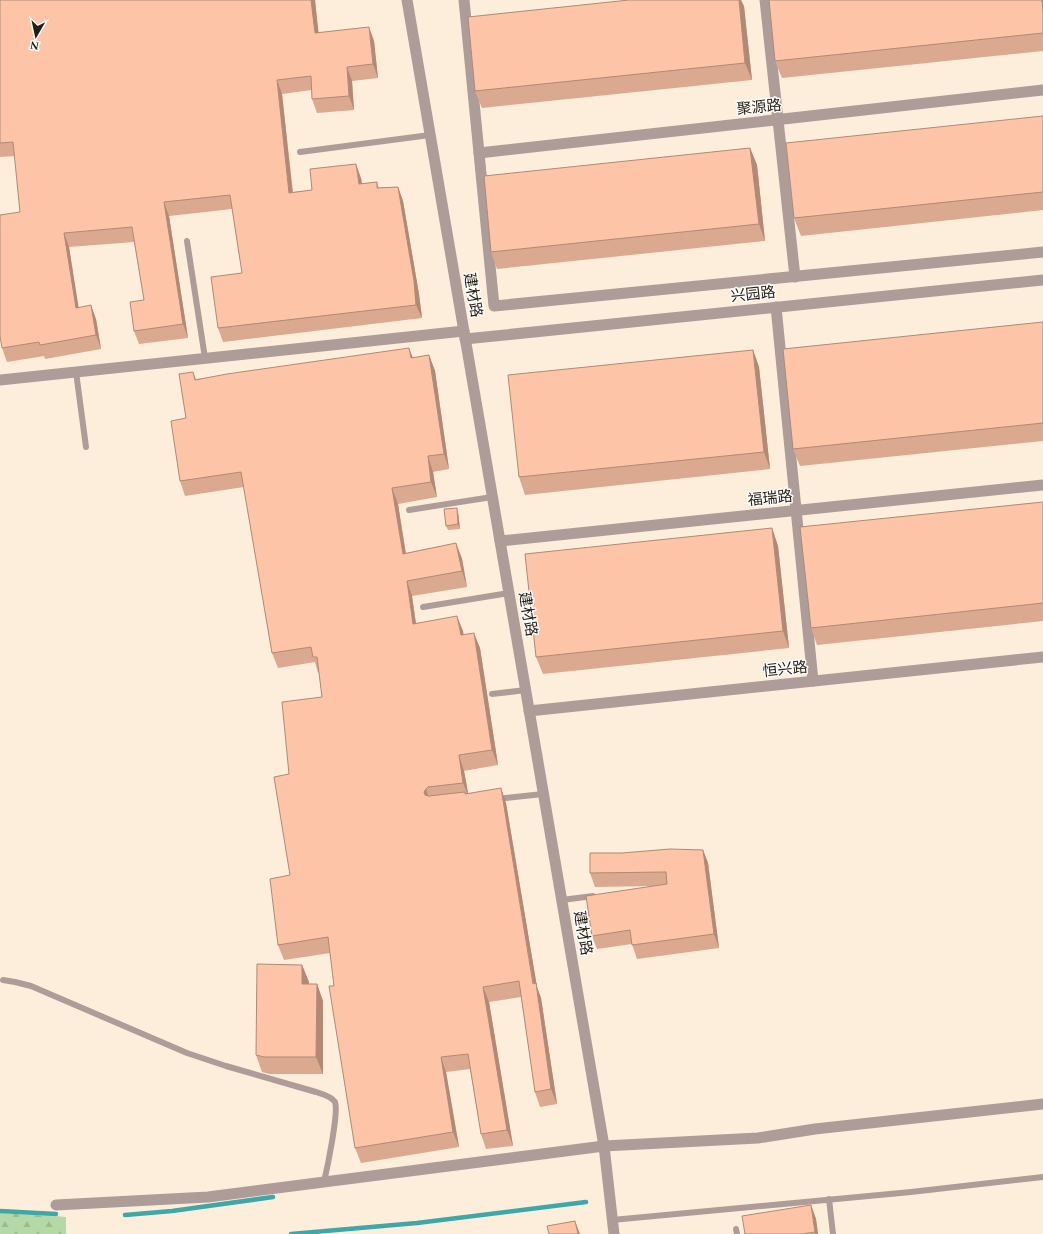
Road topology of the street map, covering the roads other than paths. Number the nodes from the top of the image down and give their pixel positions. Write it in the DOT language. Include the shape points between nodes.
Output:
graph roads {
  1 [pos="407,0"];
  2 [pos="464,0"];
  3 [pos="765,0"];
  4 [pos="1043,90"];
  5 [pos="778,120"];
  6 [pos="430,135"];
  7 [pos="300,152"];
  8 [pos="479,153"];
  9 [pos="187,241"];
  10 [pos="1043,252"];
  11 [pos="795,277"];
  12 [pos="1043,280"];
  13 [pos="776,307"];
  14 [pos="465,335"];
  15 [pos="205,358"];
  16 [pos="76,372"];
  17 [pos="0,380"];
  18 [pos="86,447"];
  19 [pos="1043,485"];
  20 [pos="492,497"];
  21 [pos="409,510"];
  22 [pos="796,510"];
  23 [pos="500,541"];
  24 [pos="509,593"];
  25 [pos="423,607"];
  26 [pos="1043,657"];
  27 [pos="813,681"];
  28 [pos="526,690"];
  29 [pos="492,694"];
  30 [pos="529,711"];
  31 [pos="543,794"];
  32 [pos="489,800"];
  33 [pos="598,895"];
  34 [pos="562,900"];
  35 [pos="3,980"];
  36 [pos="1043,1104"];
  37 [pos="604,1146"];
  38 [pos="1043,1177"];
  39 [pos="324,1182"];
  40 [pos="829,1200"];
  41 [pos="56,1204"];
  42 [pos="612,1220"];
  43 [pos="614,1234"];
  44 [pos="832,1234"];
  1 -- 6 [label="street, 建材路"];
  2 -- 8 [label="street"];
  3 -- 5 [label="street"];
  4 -- 5 [label="street, 聚源路"];
  5 -- 8 [label="street, 聚源路"];
  5 -- 11 [label="street"];
  6 -- 7 [label="lane"];
  6 -- 14 [label="street, 建材路"];
  8 -- 11 [label="street" via="494,306"];
  9 -- 15 [label="lane"];
  10 -- 11 [label="street"];
  12 -- 13 [label="street, 兴园路"];
  13 -- 14 [label="street, 兴园路"];
  13 -- 22 [label="street"];
  14 -- 15 [label="street, 兴园路"];
  14 -- 20 [label="street, 建材路"];
  15 -- 16 [label="street, 兴园路"];
  16 -- 17 [label="street, 兴园路"];
  16 -- 18 [label="lane"];
  19 -- 22 [label="street, 福瑞路"];
  20 -- 21 [label="lane"];
  20 -- 23 [label="street, 建材路"];
  22 -- 23 [label="street, 福瑞路"];
  22 -- 27 [label="street"];
  23 -- 24 [label="street, 建材路"];
  24 -- 25 [label="lane"];
  24 -- 28 [label="street, 建材路"];
  26 -- 27 [label="street, 恒兴路"];
  27 -- 30 [label="street, 恒兴路"];
  28 -- 29 [label="lane"];
  28 -- 30 [label="street, 建材路"];
  30 -- 31 [label="street, 建材路"];
  31 -- 32 [label="lane"];
  31 -- 34 [label="street, 建材路"];
  33 -- 34 [label="lane"];
  34 -- 37 [label="street, 建材路"];
  35 -- 39 [label="lane" via="30,986 187,1053 325,1095 334,1102 336,1111"];
  36 -- 37 [label="street" via="814,1129 758,1138"];
  37 -- 39 [label="street"];
  37 -- 42 [label="street, 建材路"];
  38 -- 40 [label="lane"];
  39 -- 41 [label="street" via="208,1197"];
  40 -- 42 [label="lane"];
  40 -- 44 [label="lane"];
  42 -- 43 [label="street, 建材路"];
}
